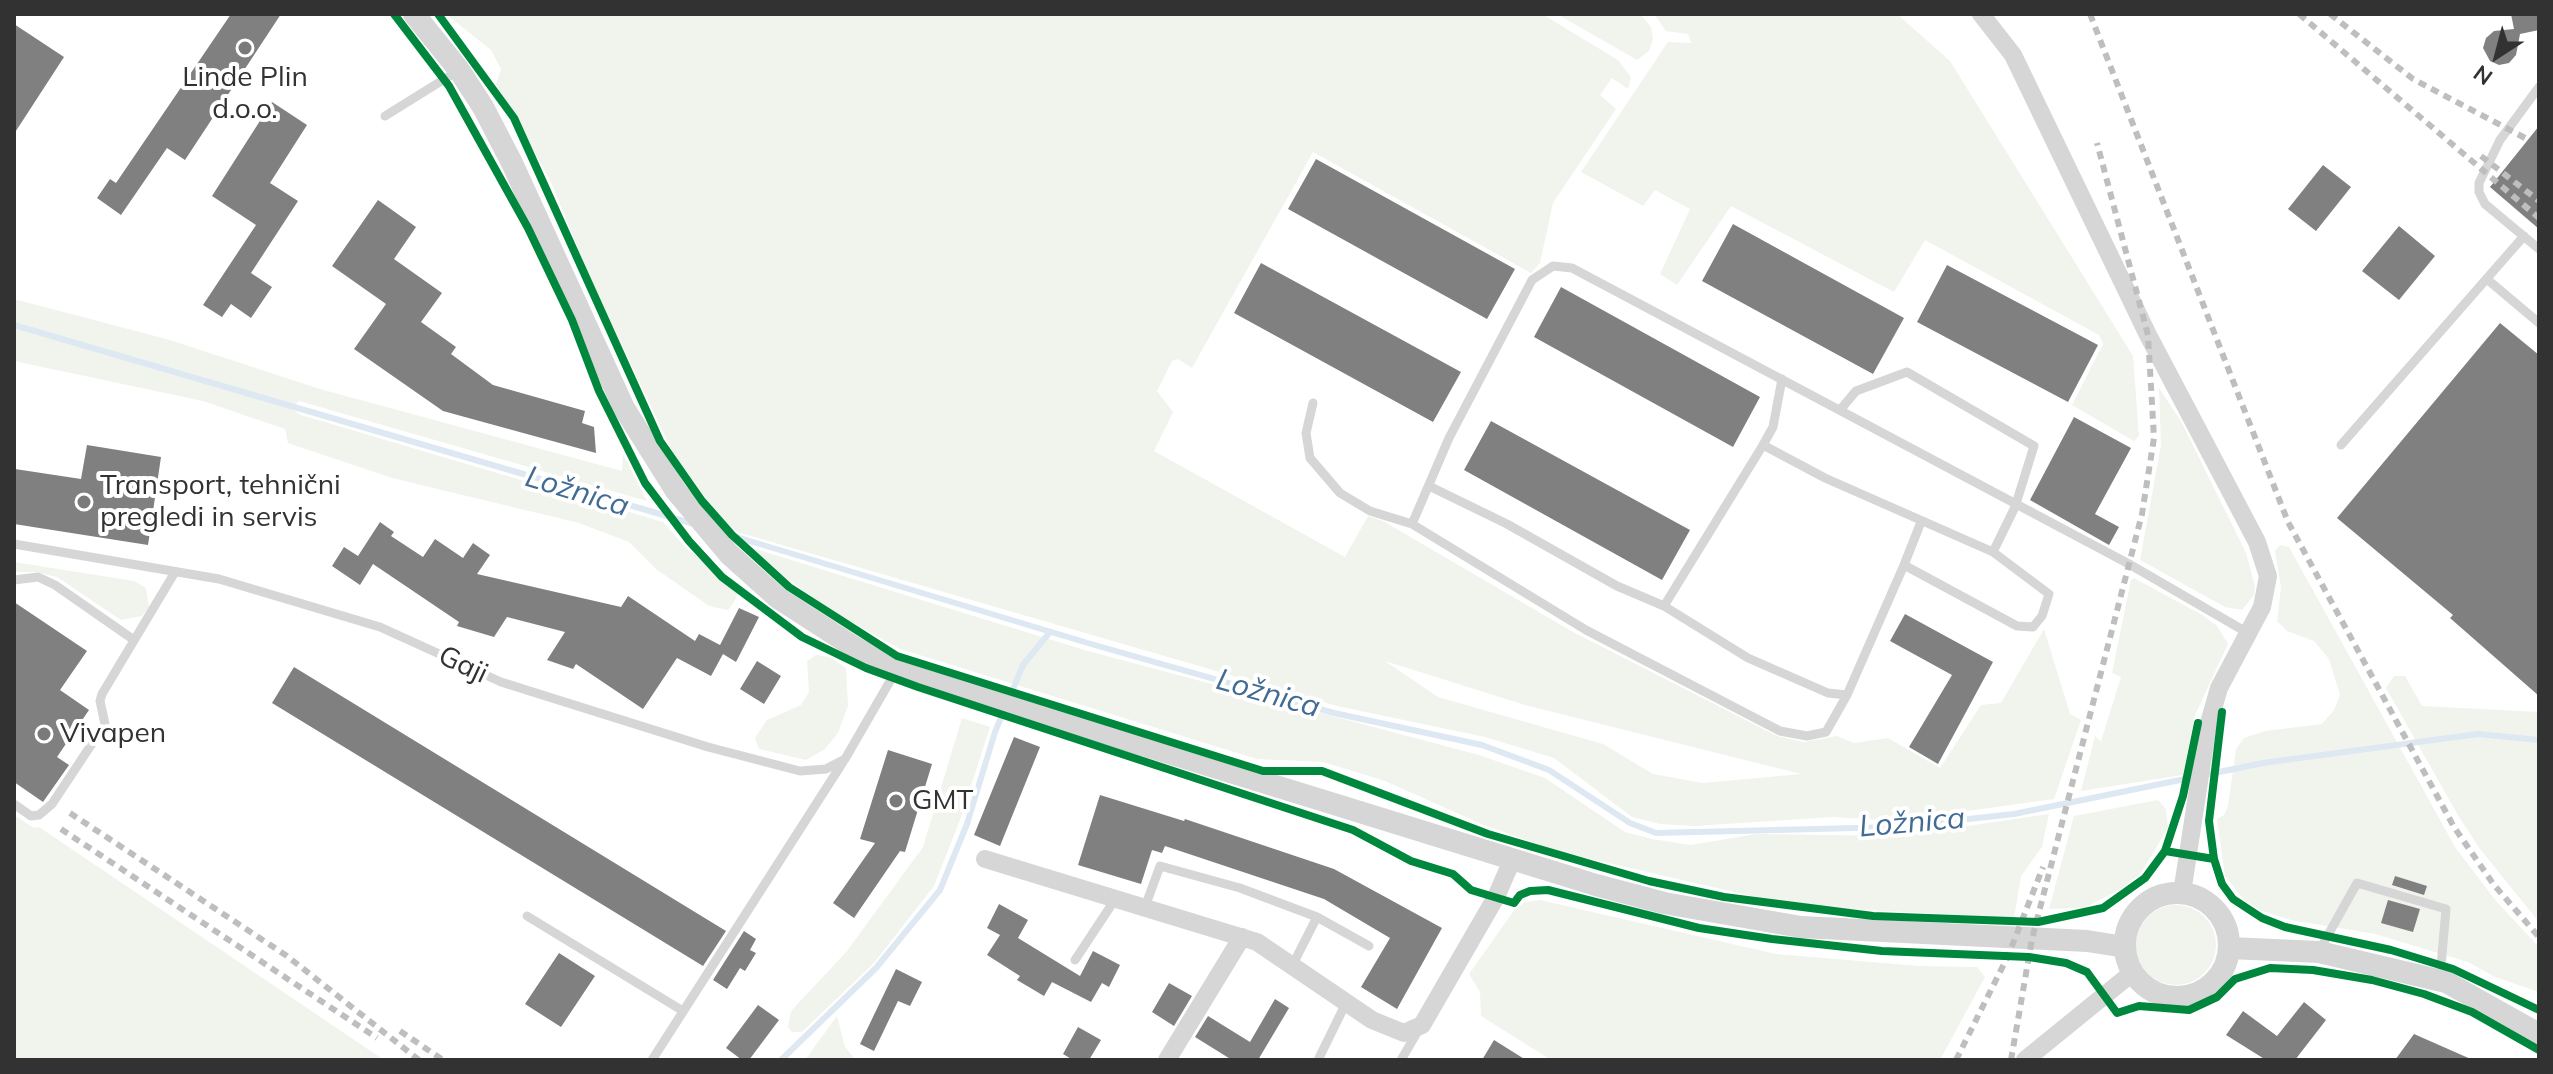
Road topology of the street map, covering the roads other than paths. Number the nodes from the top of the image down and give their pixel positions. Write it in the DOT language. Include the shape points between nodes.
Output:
graph roads {
  1 [pos="414,14"];
  2 [pos="1981,14"];
  3 [pos="459,70"];
  4 [pos="2539,87"];
  5 [pos="385,116"];
  6 [pos="2524,236"];
  7 [pos="2539,249"];
  8 [pos="2488,280"];
  9 [pos="2539,323"];
  10 [pos="1782,379"];
  11 [pos="1313,403"];
  12 [pos="1840,410"];
  13 [pos="1763,445"];
  14 [pos="2341,445"];
  15 [pos="1429,486"];
  16 [pos="2015,507"];
  17 [pos="1921,522"];
  18 [pos="1412,524"];
  19 [pos="14,544"];
  20 [pos="1993,552"];
  21 [pos="1904,565"];
  22 [pos="175,572"];
  23 [pos="14,580"];
  24 [pos="1664,606"];
  25 [pos="2248,633"];
  26 [pos="134,640"];
  27 [pos="897,669"];
  28 [pos="1847,695"];
  29 [pos="845,759"];
  30 [pos="14,804"];
  31 [pos="1513,858"];
  32 [pos="985,859"];
  33 [pos="2182,893"];
  34 [pos="1116,898"];
  35 [pos="1145,907"];
  36 [pos="527,916"];
  37 [pos="1317,917"];
  38 [pos="1242,937"];
  39 [pos="1369,946"];
  40 [pos="2125,947"];
  41 [pos="2229,948"];
  42 [pos="2319,952"];
  43 [pos="1075,960"];
  44 [pos="1292,966"];
  45 [pos="2132,973"];
  46 [pos="2446,982"];
  47 [pos="1346,1003"];
  48 [pos="683,1011"];
  49 [pos="1422,1025"];
  50 [pos="2539,1034"];
  51 [pos="652,1060"];
  52 [pos="1167,1060"];
  53 [pos="1318,1060"];
  54 [pos="1401,1060"];
  55 [pos="2025,1060"];
  1 -- 3 [label="street"];
  2 -- 25 [label="street" via="2013,55 2148,335 2257,542 2268,576 2266,594"];
  3 -- 5 [label="lane"];
  3 -- 27 [label="street" via="512,163 624,408 676,491 729,554 778,598"];
  4 -- 6 [label="lane" via="2500,140 2479,183 2485,204"];
  6 -- 7 [label="lane"];
  6 -- 8 [label="lane"];
  8 -- 9 [label="lane"];
  8 -- 14 [label="lane"];
  10 -- 12 [label="lane"];
  10 -- 13 [label="lane" via="1773,427"];
  10 -- 15 [label="lane" via="1572,268 1553,266 1532,280"];
  11 -- 18 [label="lane" via="1306,433 1310,458 1340,493 1370,511"];
  12 -- 16 [label="lane"];
  12 -- 16 [label="lane" via="1856,391 1907,372 2034,446"];
  13 -- 17 [label="lane"];
  13 -- 24 [label="lane"];
  15 -- 18 [label="lane"];
  15 -- 24 [label="lane"];
  16 -- 20 [label="lane"];
  16 -- 25 [label="lane"];
  17 -- 20 [label="lane"];
  17 -- 21 [label="lane"];
  18 -- 28 [label="lane" via="1586,630 1780,731 1807,736 1826,732"];
  19 -- 22 [label="lane, Gaji"];
  20 -- 21 [label="lane" via="2049,594 2033,627 2017,626"];
  21 -- 28 [label="lane"];
  22 -- 26 [label="lane"];
  22 -- 29 [label="lane, Gaji" via="219,579 380,627 501,682 708,747 800,771 826,769"];
  23 -- 26 [label="lane" via="38,577 55,585"];
  24 -- 28 [label="lane" via="1748,658 1806,685"];
  25 -- 33 [label="street" via="2219,688 2207,730"];
  26 -- 30 [label="lane" via="102,694 105,724 52,804 31,816"];
  27 -- 29 [label="lane"];
  27 -- 31 [label="street"];
  29 -- 48 [label="lane"];
  31 -- 40 [label="street" via="1664,903 1801,927"];
  31 -- 49 [label="street"];
  32 -- 34 [label="street"];
  33 -- 40 [label="street" via="2147,902 2134,915"];
  33 -- 41 [label="street" via="2202,899 2217,912"];
  34 -- 35 [label="street"];
  34 -- 43 [label="lane"];
  35 -- 37 [label="lane" via="1160,866"];
  35 -- 38 [label="street"];
  36 -- 48 [label="lane"];
  37 -- 39 [label="lane"];
  37 -- 44 [label="lane"];
  38 -- 44 [label="street"];
  38 -- 52 [label="street"];
  40 -- 45 [label="street"];
  41 -- 42 [label="street"];
  41 -- 45 [label="street" via="2213,983 2185,997 2154,992"];
  42 -- 46 [label="street"];
  42 -- 46 [label="lane" via="2357,883 2446,909 2441,966"];
  44 -- 47 [label="street"];
  45 -- 55 [label="street"];
  46 -- 50 [label="street"];
  47 -- 49 [label="street" via="1390,1029 1404,1033"];
  47 -- 53 [label="lane"];
  48 -- 51 [label="lane"];
  49 -- 54 [label="lane"];
}
